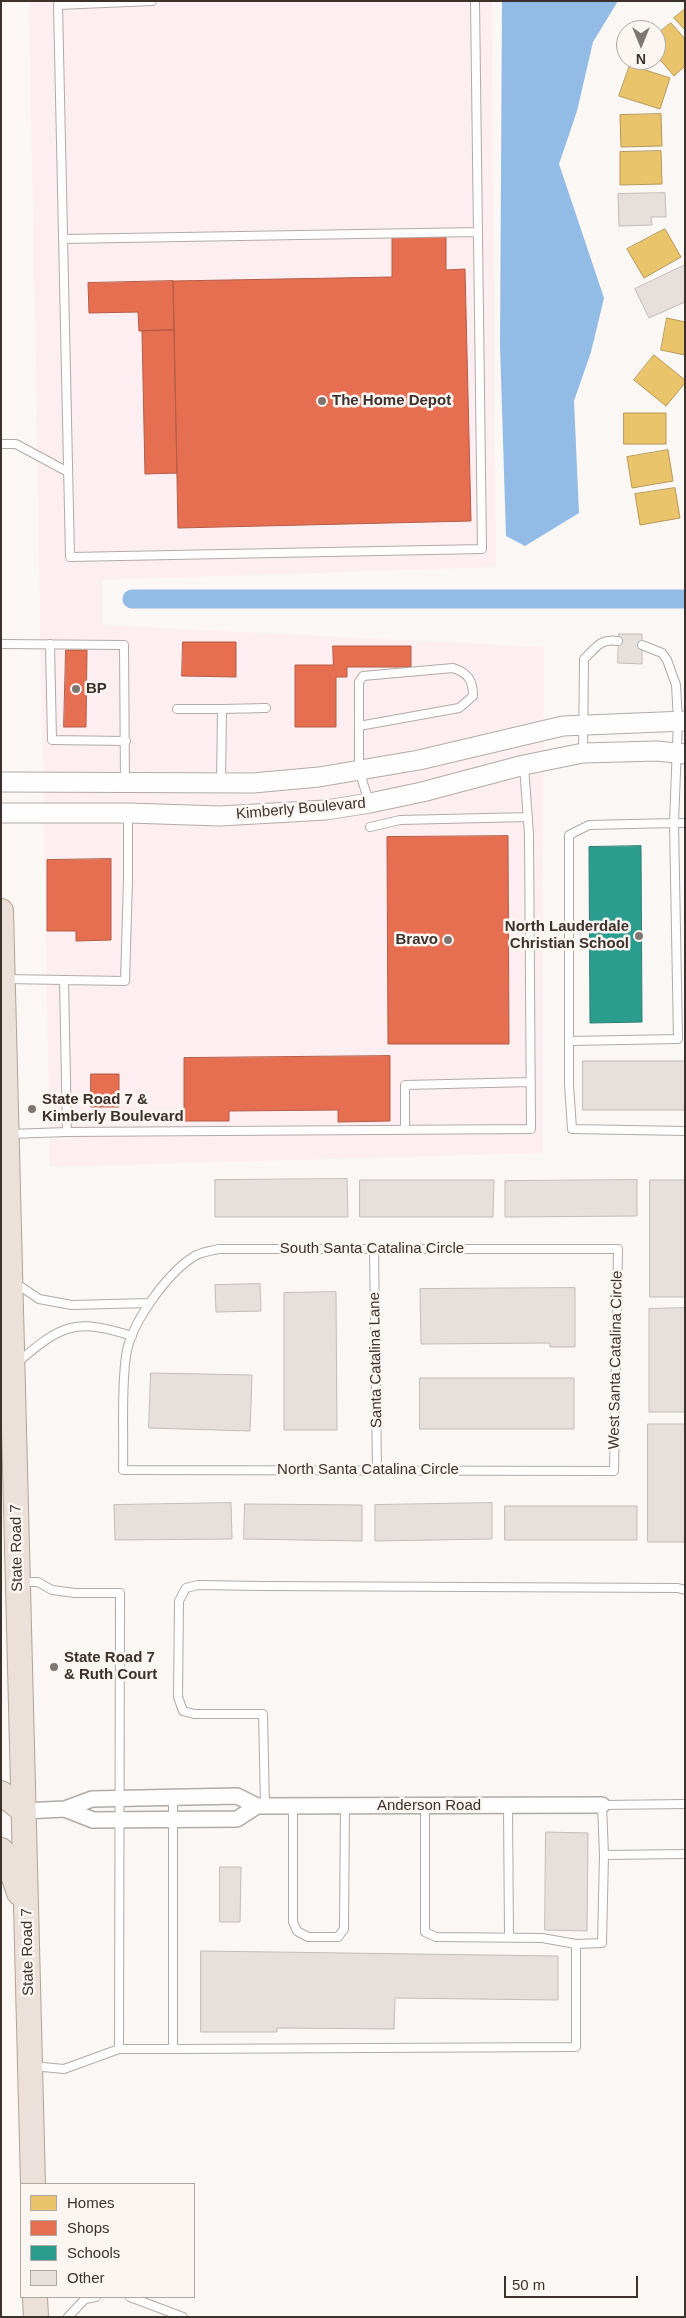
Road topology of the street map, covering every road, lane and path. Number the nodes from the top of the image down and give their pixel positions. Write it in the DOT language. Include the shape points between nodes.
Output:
graph roads {
  1 [pos="152,1"];
  2 [pos="475,1"];
  3 [pos="478,232"];
  4 [pos="63,238"];
  5 [pos="1,444"];
  6 [pos="68,472"];
  7 [pos="618,641"];
  8 [pos="1,644"];
  9 [pos="50,644"];
  10 [pos="642,645"];
  11 [pos="266,708"];
  12 [pos="177,709"];
  13 [pos="222,709"];
  14 [pos="681,721"];
  15 [pos="582,724"];
  16 [pos="359,726"];
  17 [pos="126,741"];
  18 [pos="584,753"];
  19 [pos="681,754"];
  20 [pos="524,765"];
  21 [pos="359,770"];
  22 [pos="1,782"];
  23 [pos="220,782"];
  24 [pos="125,783"];
  25 [pos="370,804"];
  26 [pos="1,813"];
  27 [pos="128,813"];
  28 [pos="528,817"];
  29 [pos="674,823"];
  30 [pos="685,823"];
  31 [pos="370,827"];
  32 [pos="675,866"];
  33 [pos="685,866"];
  34 [pos="1,911"];
  35 [pos="4,979"];
  36 [pos="64,980"];
  37 [pos="681,1039"];
  38 [pos="569,1041"];
  39 [pos="530,1082"];
  40 [pos="405,1130"];
  41 [pos="685,1131"];
  42 [pos="67,1132"];
  43 [pos="8,1134"];
  44 [pos="374,1249"];
  45 [pos="618,1249"];
  46 [pos="11,1280"];
  47 [pos="148,1304"];
  48 [pos="132,1336"];
  49 [pos="8,1365"];
  50 [pos="123,1470"];
  51 [pos="377,1470"];
  52 [pos="614,1471"];
  53 [pos="18,1582"];
  54 [pos="685,1590"];
  55 [pos="1,1793"];
  56 [pos="173,1797"];
  57 [pos="119,1798"];
  58 [pos="685,1804"];
  59 [pos="602,1805"];
  60 [pos="261,1806"];
  61 [pos="293,1806"];
  62 [pos="345,1806"];
  63 [pos="425,1806"];
  64 [pos="508,1806"];
  65 [pos="65,1809"];
  66 [pos="24,1811"];
  67 [pos="173,1819"];
  68 [pos="119,1820"];
  69 [pos="1,1850"];
  70 [pos="685,1854"];
  71 [pos="604,1855"];
  72 [pos="27,1918"];
  73 [pos="509,1937"];
  74 [pos="576,1944"];
  75 [pos="119,2049"];
  76 [pos="173,2049"];
  77 [pos="30,2066"];
  78 [pos="32,2183"];
  79 [pos="35,2298"];
  80 [pos="90,2298"];
  81 [pos="133,2298"];
  82 [pos="36,2317"];
  83 [pos="68,2317"];
  84 [pos="183,2317"];
  1 -- 4 [label="lane" via="58,5"];
  2 -- 3 [label="lane"];
  3 -- 4 [label="lane"];
  3 -- 6 [label="lane" via="482,550 70,557"];
  4 -- 6 [label="lane"];
  5 -- 6 [label="lane" via="16,444"];
  7 -- 15 [label="lane" via="603,641 584,659"];
  8 -- 9 [label="lane"];
  9 -- 17 [label="lane" via="52,740"];
  9 -- 17 [label="lane" via="124,645"];
  10 -- 14 [label="lane" via="656,649 667,660 676,680"];
  11 -- 13 [label="lane"];
  12 -- 13 [label="lane"];
  13 -- 23 [label="lane"];
  14 -- 15 [label="street, Kimberly Boulevard"];
  14 -- 19 [label="lane"];
  15 -- 18 [label="lane"];
  15 -- 21 [label="street, Kimberly Boulevard"];
  16 -- 16 [label="lane" via="359,682 363,676 453,668 464,671 470,678 473,696 460,708"];
  16 -- 21 [label="lane"];
  17 -- 24 [label="lane"];
  18 -- 19 [label="street, Kimberly Boulevard" via="657,751"];
  18 -- 20 [label="street, Kimberly Boulevard"];
  19 -- 29 [label="lane"];
  20 -- 25 [label="street, Kimberly Boulevard"];
  20 -- 28 [label="lane"];
  21 -- 23 [label="street, Kimberly Boulevard" via="291,780"];
  21 -- 25 [label="lane"];
  22 -- 24 [label="street, Kimberly Boulevard"];
  23 -- 24 [label="street, Kimberly Boulevard"];
  25 -- 27 [label="street, Kimberly Boulevard" via="220,816"];
  26 -- 27 [label="street, Kimberly Boulevard"];
  27 -- 36 [label="lane" via="125,981"];
  28 -- 31 [label="lane" via="400,820"];
  28 -- 39 [label="lane"];
  29 -- 30 [label="lane"];
  29 -- 32 [label="lane"];
  29 -- 38 [label="lane" via="589,825 569,835"];
  32 -- 33 [label="lane"];
  32 -- 37 [label="lane"];
  34 -- 35 [label="main road"];
  35 -- 36 [label="lane"];
  35 -- 43 [label="main road"];
  36 -- 42 [label="lane"];
  37 -- 38 [label="lane"];
  38 -- 41 [label="lane" via="572,1129"];
  39 -- 40 [label="lane" via="405,1085"];
  39 -- 40 [label="lane" via="531,1129"];
  40 -- 42 [label="lane"];
  42 -- 43 [label="lane"];
  43 -- 46 [label="main road"];
  44 -- 45 [label="lane, South Santa Catalina Circle"];
  44 -- 47 [label="lane, South Santa Catalina Circle" via="219,1249 194,1256 170,1277"];
  44 -- 51 [label="lane, Santa Catalina Lane"];
  45 -- 52 [label="lane, West Santa Catalina Circle"];
  46 -- 47 [label="lane" via="38,1299 72,1305"];
  46 -- 49 [label="main road"];
  47 -- 48 [label="lane, South Santa Catalina Circle"];
  48 -- 49 [label="lane" via="106,1328 82,1326 61,1330"];
  48 -- 50 [label="lane, South Santa Catalina Circle" via="126,1354"];
  49 -- 53 [label="main road, State Road 7" via="15,1425"];
  50 -- 51 [label="lane, North Santa Catalina Circle"];
  51 -- 52 [label="lane, North Santa Catalina Circle"];
  53 -- 57 [label="lane" via="38,1582 52,1590 75,1593 120,1593"];
  53 -- 66 [label="main road, State Road 7"];
  54 -- 60 [label="lane" via="186,1588 179,1601 178,1697 183,1711 194,1714 263,1714"];
  55 -- 66 [label="main road"];
  56 -- 57 [label="street, Anderson Road"];
  56 -- 60 [label="street, Anderson Road" via="237,1796"];
  56 -- 67 [label="lane"];
  57 -- 65 [label="street, Anderson Road" via="92,1799"];
  57 -- 68 [label="lane"];
  58 -- 59 [label="lane"];
  59 -- 64 [label="street, Anderson Road"];
  59 -- 71 [label="lane"];
  60 -- 61 [label="street, Anderson Road"];
  60 -- 67 [label="street, Anderson Road" via="237,1819"];
  61 -- 62 [label="street, Anderson Road"];
  61 -- 62 [label="lane" via="293,1922 297,1931 308,1937 338,1937 344,1930"];
  62 -- 63 [label="street, Anderson Road"];
  63 -- 64 [label="street, Anderson Road"];
  63 -- 73 [label="lane" via="425,1932 436,1937"];
  64 -- 73 [label="lane"];
  65 -- 66 [label="street, Anderson Road"];
  65 -- 68 [label="street, Anderson Road" via="93,1820"];
  66 -- 72 [label="main road, State Road 7"];
  67 -- 68 [label="street, Anderson Road"];
  67 -- 76 [label="lane"];
  68 -- 75 [label="lane"];
  69 -- 72 [label="main road" via="7,1858"];
  70 -- 71 [label="lane"];
  71 -- 74 [label="lane" via="602,1943"];
  72 -- 77 [label="main road, State Road 7"];
  73 -- 74 [label="lane"];
  74 -- 76 [label="lane" via="576,2047"];
  75 -- 76 [label="lane"];
  75 -- 77 [label="lane" via="64,2069"];
  77 -- 78 [label="main road, State Road 7"];
  79 -- 82 [label="main road"];
  80 -- 83 [label="lane" via="85,2299"];
  81 -- 84 [label="lane"];
}
